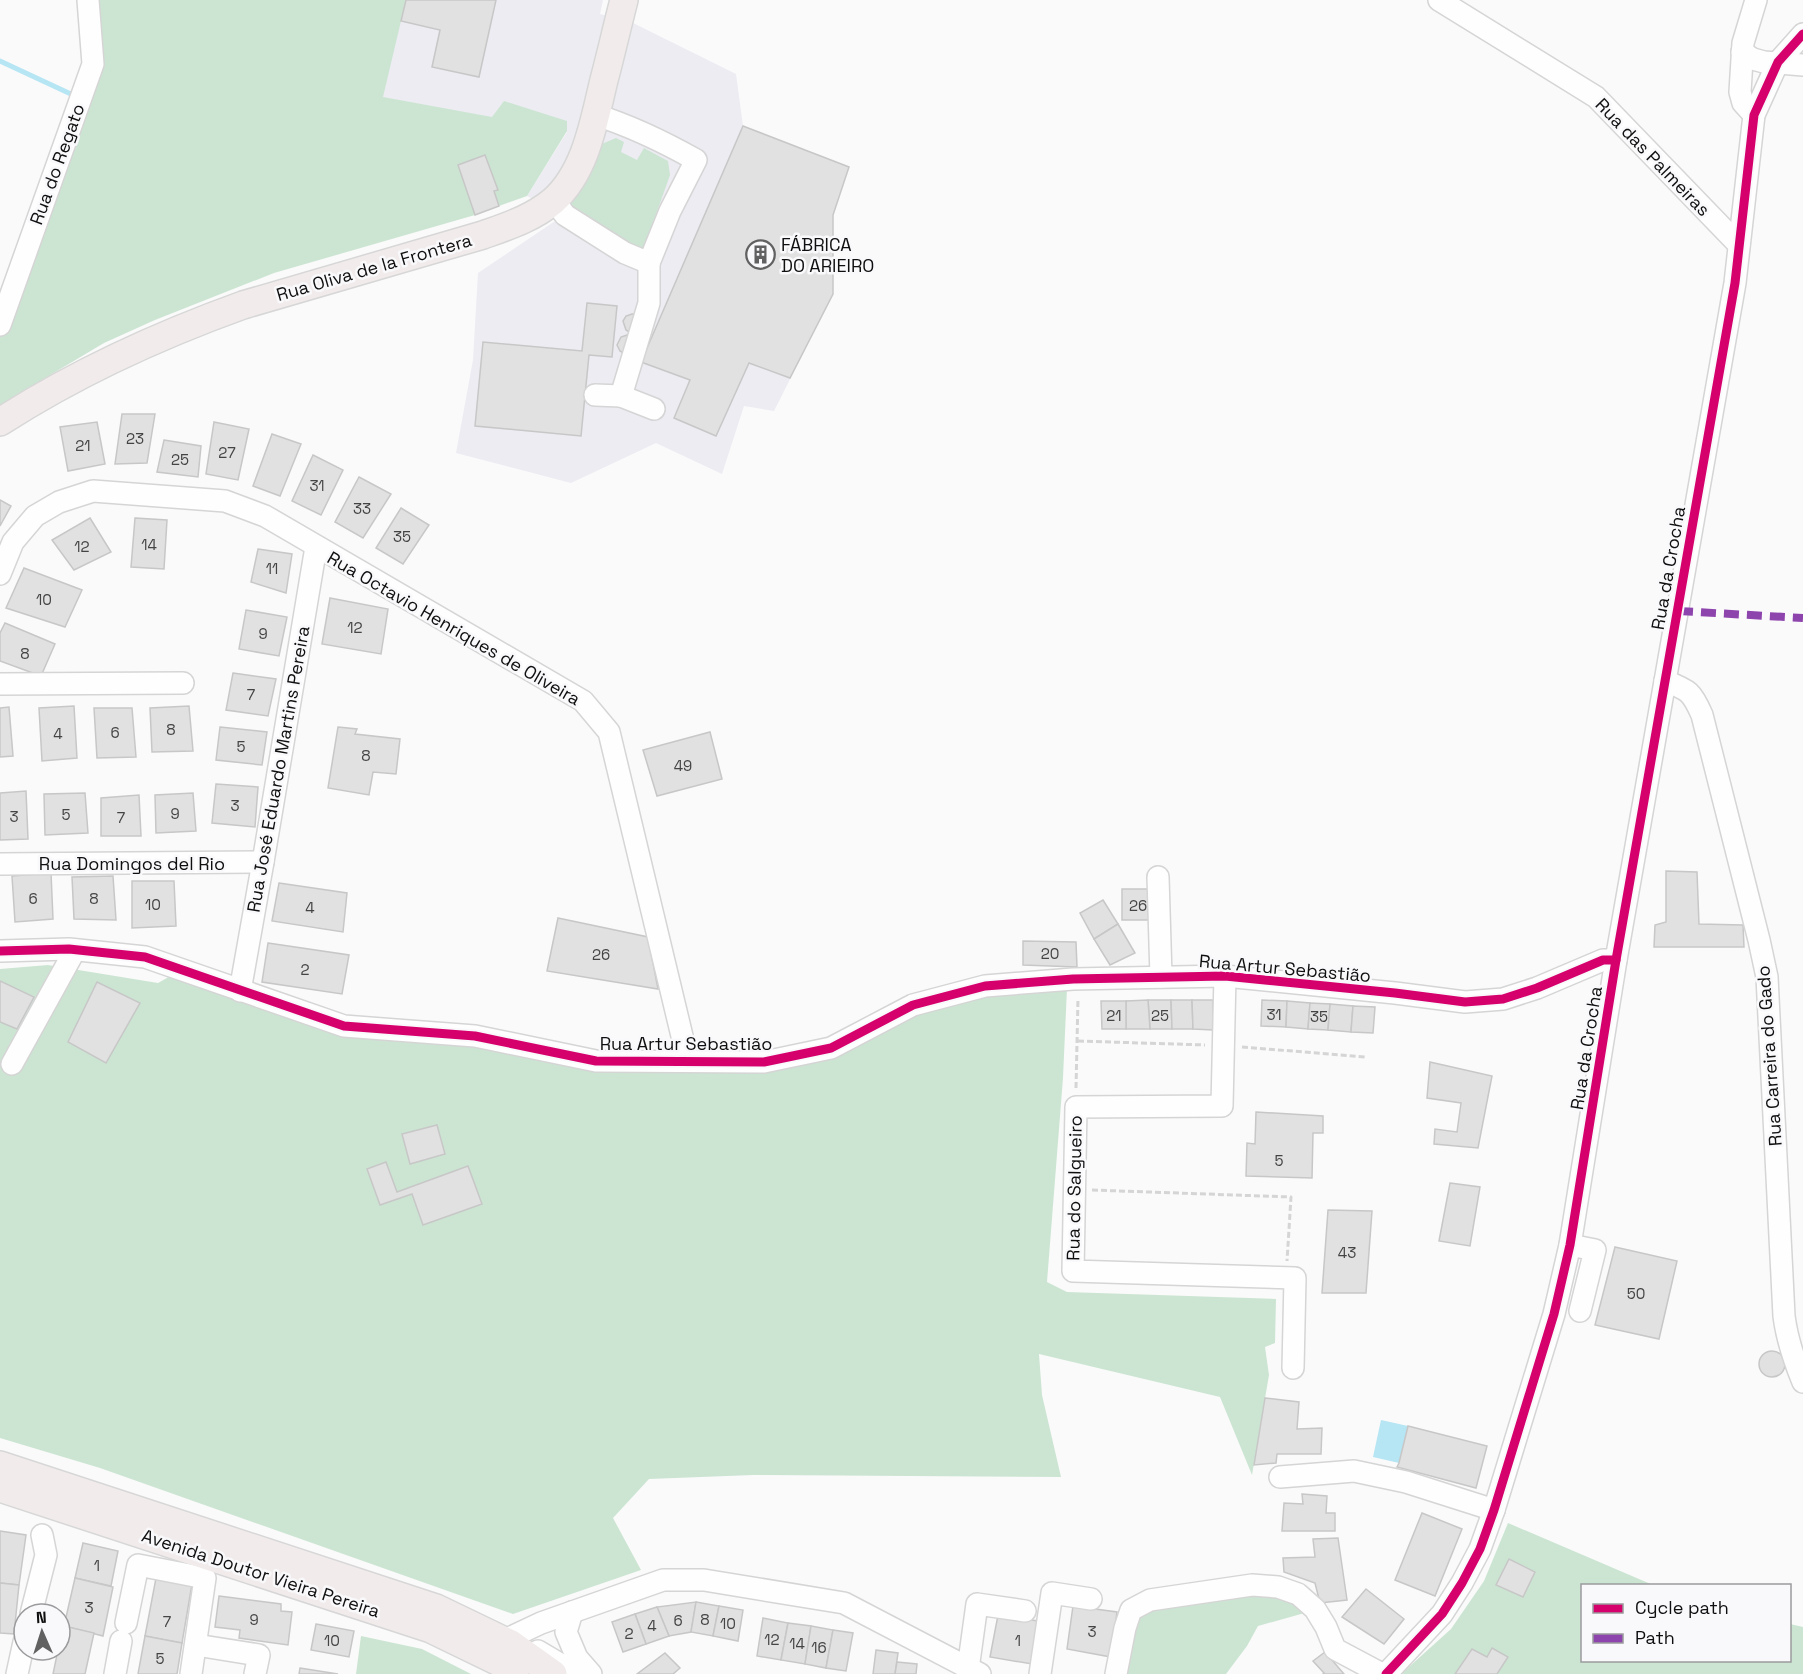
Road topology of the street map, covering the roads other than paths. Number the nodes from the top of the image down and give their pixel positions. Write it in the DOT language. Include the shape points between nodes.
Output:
graph roads {
  1 [pos="88,0"];
  2 [pos="624,0"];
  3 [pos="1439,0"];
  4 [pos="1756,0"];
  5 [pos="1803,34"];
  6 [pos="1742,52"];
  7 [pos="1778,62"];
  8 [pos="1803,65"];
  9 [pos="596,115"];
  10 [pos="1754,115"];
  11 [pos="554,200"];
  12 [pos="1739,245"];
  13 [pos="649,263"];
  14 [pos="0,325"];
  15 [pos="595,395"];
  16 [pos="621,396"];
  17 [pos="654,409"];
  18 [pos="0,422"];
  19 [pos="316,547"];
  20 [pos="0,574"];
  21 [pos="1665,681"];
  22 [pos="183,683"];
  23 [pos="0,684"];
  24 [pos="263,862"];
  25 [pos="0,864"];
  26 [pos="1158,877"];
  27 [pos="75,950"];
  28 [pos="0,951"];
  29 [pos="1616,960"];
  30 [pos="1225,976"];
  31 [pos="1161,977"];
  32 [pos="240,991"];
  33 [pos="688,1061"];
  34 [pos="12,1064"];
  35 [pos="1570,1245"];
  36 [pos="1580,1311"];
  37 [pos="1293,1368"];
  38 [pos="1803,1383"];
  39 [pos="0,1465"];
  40 [pos="1280,1477"];
  41 [pos="0,1488"];
  42 [pos="1494,1510"];
  43 [pos="42,1535"];
  44 [pos="1091,1599"];
  45 [pos="34,1602"];
  46 [pos="1025,1611"];
  47 [pos="572,1612"];
  48 [pos="503,1641"];
  49 [pos="196,1645"];
  50 [pos="974,1672"];
  51 [pos="115,1674"];
  52 [pos="191,1674"];
  53 [pos="255,1674"];
  54 [pos="515,1674"];
  55 [pos="553,1674"];
  56 [pos="577,1674"];
  57 [pos="591,1674"];
  58 [pos="1040,1674"];
  59 [pos="1116,1674"];
  60 [pos="1384,1674"];
  1 -- 14 [label="street, Rua do Regato" via="93,63"];
  2 -- 9 [label="main road, Rua Oliva de la Frontera"];
  3 -- 12 [label="street, Rua das Palmeiras" via="1596,97"];
  4 -- 6 [label="street"];
  5 -- 7 [label="street, Rua da Crocha"];
  6 -- 7 [label="street" via="1753,59"];
  6 -- 10 [label="street" via="1740,92 1743,103"];
  7 -- 8 [label="street"];
  7 -- 10 [label="street, Rua da Crocha"];
  9 -- 11 [label="main road, Rua Oliva de la Frontera" via="574,175"];
  9 -- 13 [label="street" via="696,160"];
  10 -- 12 [label="street, Rua da Crocha"];
  11 -- 13 [label="street" via="565,214 625,254"];
  11 -- 18 [label="main road, Rua Oliva de la Frontera" via="530,217 483,235 243,305 165,335 90,370"];
  12 -- 21 [label="street, Rua da Crocha"];
  13 -- 16 [label="street" via="649,303"];
  15 -- 16 [label="street"];
  16 -- 17 [label="street"];
  19 -- 20 [label="street, Rua Octavio Henriques de Oliveira" via="265,516 225,501 93,491 59,502 35,516 13,542"];
  19 -- 24 [label="street, Rua José Eduardo Martins Pereira"];
  19 -- 33 [label="street, Rua Octavio Henriques de Oliveira" via="583,701 609,732"];
  21 -- 29 [label="street, Rua da Crocha"];
  21 -- 38 [label="street, Rua Carreira do Gado" via="1694,696 1702,715 1767,977 1784,1316 1786,1336"];
  22 -- 23 [label="street"];
  24 -- 25 [label="street, Rua Domingos del Rio"];
  24 -- 32 [label="street, Rua José Eduardo Martins Pereira"];
  26 -- 31 [label="street"];
  27 -- 28 [label="street, Rua Artur Sebastião"];
  27 -- 32 [label="street, Rua Artur Sebastião" via="145,957"];
  27 -- 34 [label="street"];
  29 -- 30 [label="street, Rua Artur Sebastião" via="1603,960 1503,999 1465,1002"];
  29 -- 35 [label="street, Rua da Crocha"];
  30 -- 31 [label="street, Rua Artur Sebastião"];
  30 -- 37 [label="street, Rua do Salgueiro" via="1222,1106 1076,1107 1073,1271 1295,1278"];
  31 -- 33 [label="street, Rua Artur Sebastião" via="985,986 913,1005 831,1048 764,1062"];
  32 -- 33 [label="street, Rua Artur Sebastião" via="344,1026 475,1036 596,1061"];
  35 -- 36 [label="street" via="1595,1250"];
  35 -- 42 [label="street, Rua da Crocha" via="1554,1314"];
  39 -- 48 [label="main road, Avenida Doutor Vieira Pereira" via="436,1608"];
  40 -- 42 [label="street" via="1354,1471 1406,1482"];
  41 -- 54 [label="main road, Avenida Doutor Vieira Pereira" via="431,1629 499,1662"];
  42 -- 60 [label="street, Rua da Crocha" via="1480,1549 1442,1614"];
  43 -- 45 [label="street" via="46,1555"];
  44 -- 58 [label="street" via="1052,1593"];
  46 -- 50 [label="street" via="976,1604"];
  47 -- 48 [label="street"];
  47 -- 50 [label="street" via="663,1580 704,1580 844,1604"];
  47 -- 57 [label="street" via="566,1632"];
  48 -- 55 [label="main road, Avenida Doutor Vieira Pereira"];
  48 -- 56 [label="street, Avenida Doutor Vieira Pereira" via="535,1649"];
  49 -- 51 [label="street" via="205,1578 138,1565"];
  49 -- 52 [label="street"];
  49 -- 53 [label="street" via="259,1655"];
  59 -- 60 [label="street" via="1131,1610 1150,1600 1252,1585 1278,1587 1298,1594 1315,1609 1335,1649"];
}
